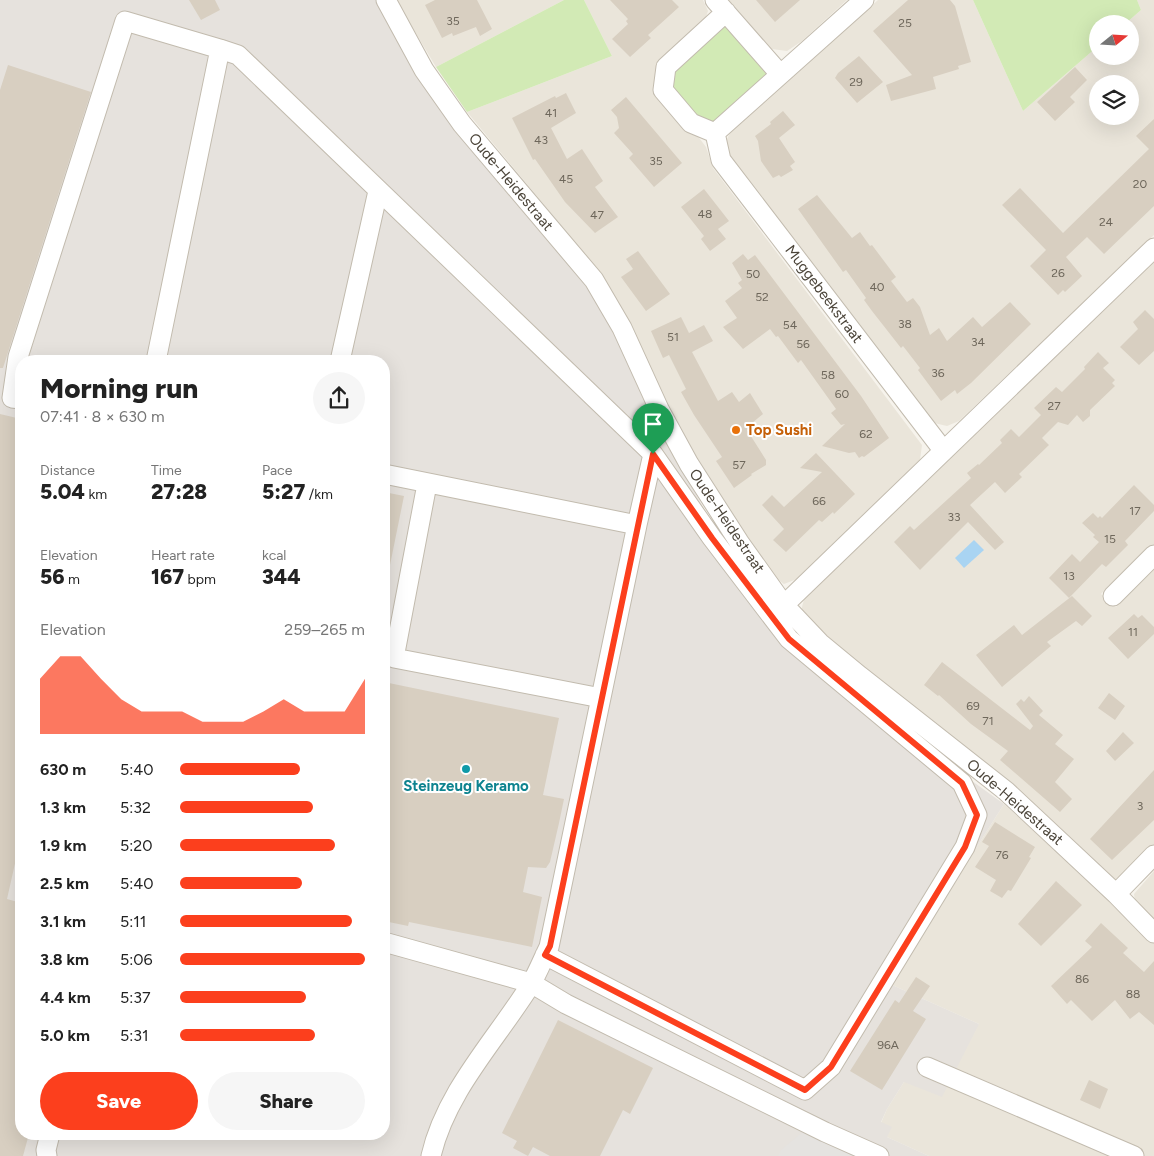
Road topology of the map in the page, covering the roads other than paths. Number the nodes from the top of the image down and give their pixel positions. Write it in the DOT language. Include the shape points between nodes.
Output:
graph roads {
  1 [pos="386,0"];
  2 [pos="864,0"];
  3 [pos="721,6"];
  4 [pos="220,49"];
  5 [pos="780,74"];
  6 [pos="715,133"];
  7 [pos="378,191"];
  8 [pos="1154,248"];
  9 [pos="19,355"];
  10 [pos="157,355"];
  11 [pos="341,355"];
  12 [pos="15,378"];
  13 [pos="15,399"];
  14 [pos="943,450"];
  15 [pos="653,454"];
  16 [pos="390,475"];
  17 [pos="427,484"];
  18 [pos="637,525"];
  19 [pos="1154,555"];
  20 [pos="1113,596"];
  21 [pos="784,605"];
  22 [pos="601,698"];
  23 [pos="1154,855"];
  24 [pos="1116,894"];
  25 [pos="1154,933"];
  26 [pos="390,944"];
  27 [pos="545,955"];
  28 [pos="531,983"];
  29 [pos="927,1067"];
  30 [pos="48,1140"];
  31 [pos="47,1156"];
  32 [pos="431,1156"];
  33 [pos="879,1156"];
  34 [pos="1134,1156"];
  1 -- 21 [label="street, Oude-Heidestraat" via="424,70 462,124 594,280 622,328 659,409 689,464"];
  2 -- 5 [label="street"];
  3 -- 5 [label="street"];
  3 -- 6 [label="street" via="666,67 663,90 691,123"];
  4 -- 7 [label="street" via="238,55"];
  4 -- 9 [label="street" via="125,21"];
  4 -- 10 [label="street"];
  5 -- 6 [label="street"];
  6 -- 14 [label="street, Muggebeekstraat" via="721,160"];
  7 -- 11 [label="street"];
  7 -- 15 [label="street"];
  8 -- 14 [label="street"];
  12 -- 13 [label="street" via="12,398"];
  14 -- 21 [label="street"];
  15 -- 18 [label="street"];
  15 -- 27 [label="street" via="789,639 962,783 977,815 965,847 831,1067 805,1090"];
  16 -- 17 [label="street"];
  17 -- 18 [label="street"];
  17 -- 22 [label="street" via="394,658"];
  18 -- 22 [label="street"];
  19 -- 20 [label="street"];
  21 -- 24 [label="street, Oude-Heidestraat" via="820,643 853,671 1006,791"];
  22 -- 27 [label="street" via="550,946"];
  23 -- 24 [label="street"];
  24 -- 25 [label="street, Oude-Heidestraat"];
  26 -- 28 [label="street"];
  27 -- 28 [label="street"];
  28 -- 32 [label="street" via="456,1093"];
  28 -- 33 [label="street" via="566,1004"];
  29 -- 34 [label="street"];
  30 -- 31 [label="street"];
}
